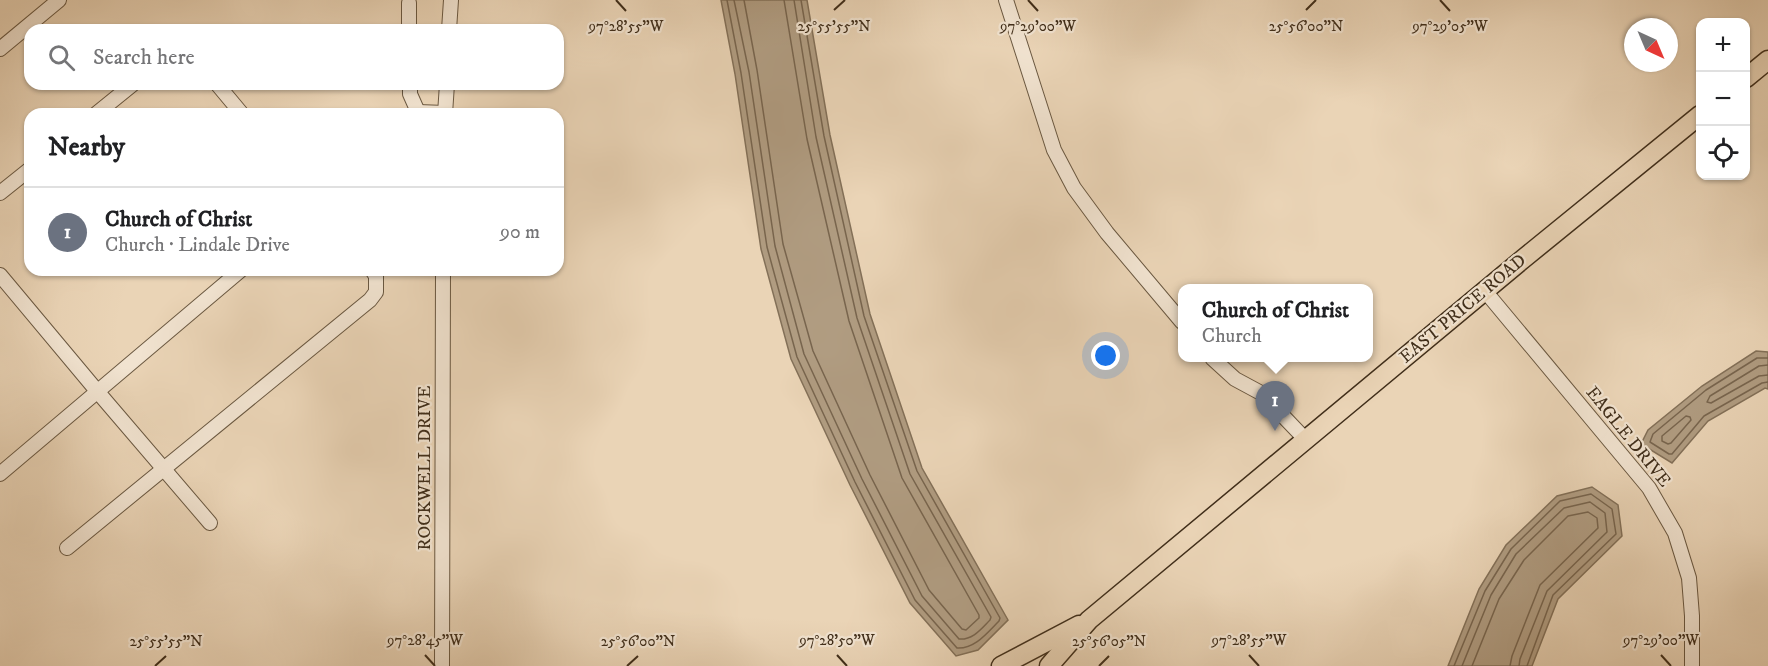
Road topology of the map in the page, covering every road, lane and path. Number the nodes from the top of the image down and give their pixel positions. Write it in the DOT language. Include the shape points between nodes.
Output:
graph roads {
  1 [pos="59,0"];
  2 [pos="451,0"];
  3 [pos="1006,0"];
  4 [pos="409,3"];
  5 [pos="30,24"];
  6 [pos="409,24"];
  7 [pos="449,24"];
  8 [pos="24,29"];
  9 [pos="0,49"];
  10 [pos="1768,60"];
  11 [pos="1750,75"];
  12 [pos="126,90"];
  13 [pos="222,90"];
  14 [pos="410,90"];
  15 [pos="447,90"];
  16 [pos="103,108"];
  17 [pos="237,108"];
  18 [pos="415,108"];
  19 [pos="445,108"];
  20 [pos="1696,119"];
  21 [pos="24,174"];
  22 [pos="0,193"];
  23 [pos="0,275"];
  24 [pos="235,276"];
  25 [pos="376,276"];
  26 [pos="443,276"];
  27 [pos="1485,291"];
  28 [pos="1178,317"];
  29 [pos="1217,362"];
  30 [pos="97,391"];
  31 [pos="1306,440"];
  32 [pos="163,469"];
  33 [pos="0,474"];
  34 [pos="210,523"];
  35 [pos="67,548"];
  36 [pos="1089,620"];
  37 [pos="442,666"];
  38 [pos="1001,666"];
  39 [pos="1049,666"];
  40 [pos="1692,666"];
  1 -- 5 [label="street"];
  2 -- 7 [label="street"];
  3 -- 28 [label="street" via="1054,150 1074,188"];
  4 -- 6 [label="street"];
  8 -- 9 [label="street"];
  10 -- 11 [label="main road"];
  12 -- 16 [label="street"];
  13 -- 17 [label="street"];
  14 -- 18 [label="street"];
  15 -- 19 [label="street"];
  20 -- 27 [label="main road, EAST PRICE ROAD"];
  21 -- 22 [label="street"];
  23 -- 30 [label="street"];
  24 -- 30 [label="street"];
  25 -- 32 [label="street" via="376,292 370,300"];
  26 -- 37 [label="street, ROCKWELL DRIVE"];
  27 -- 31 [label="main road, EAST PRICE ROAD"];
  27 -- 40 [label="street, EAGLE DRIVE" via="1649,488 1675,533 1689,578"];
  29 -- 31 [label="street" via="1234,379 1261,393"];
  30 -- 32 [label="street"];
  30 -- 33 [label="street"];
  31 -- 36 [label="main road, EAST PRICE ROAD"];
  32 -- 34 [label="street"];
  32 -- 35 [label="street"];
  36 -- 38 [label="main road, EAST PRICE ROAD"];
  36 -- 39 [label="main road, EAST PRICE ROAD"];
}
